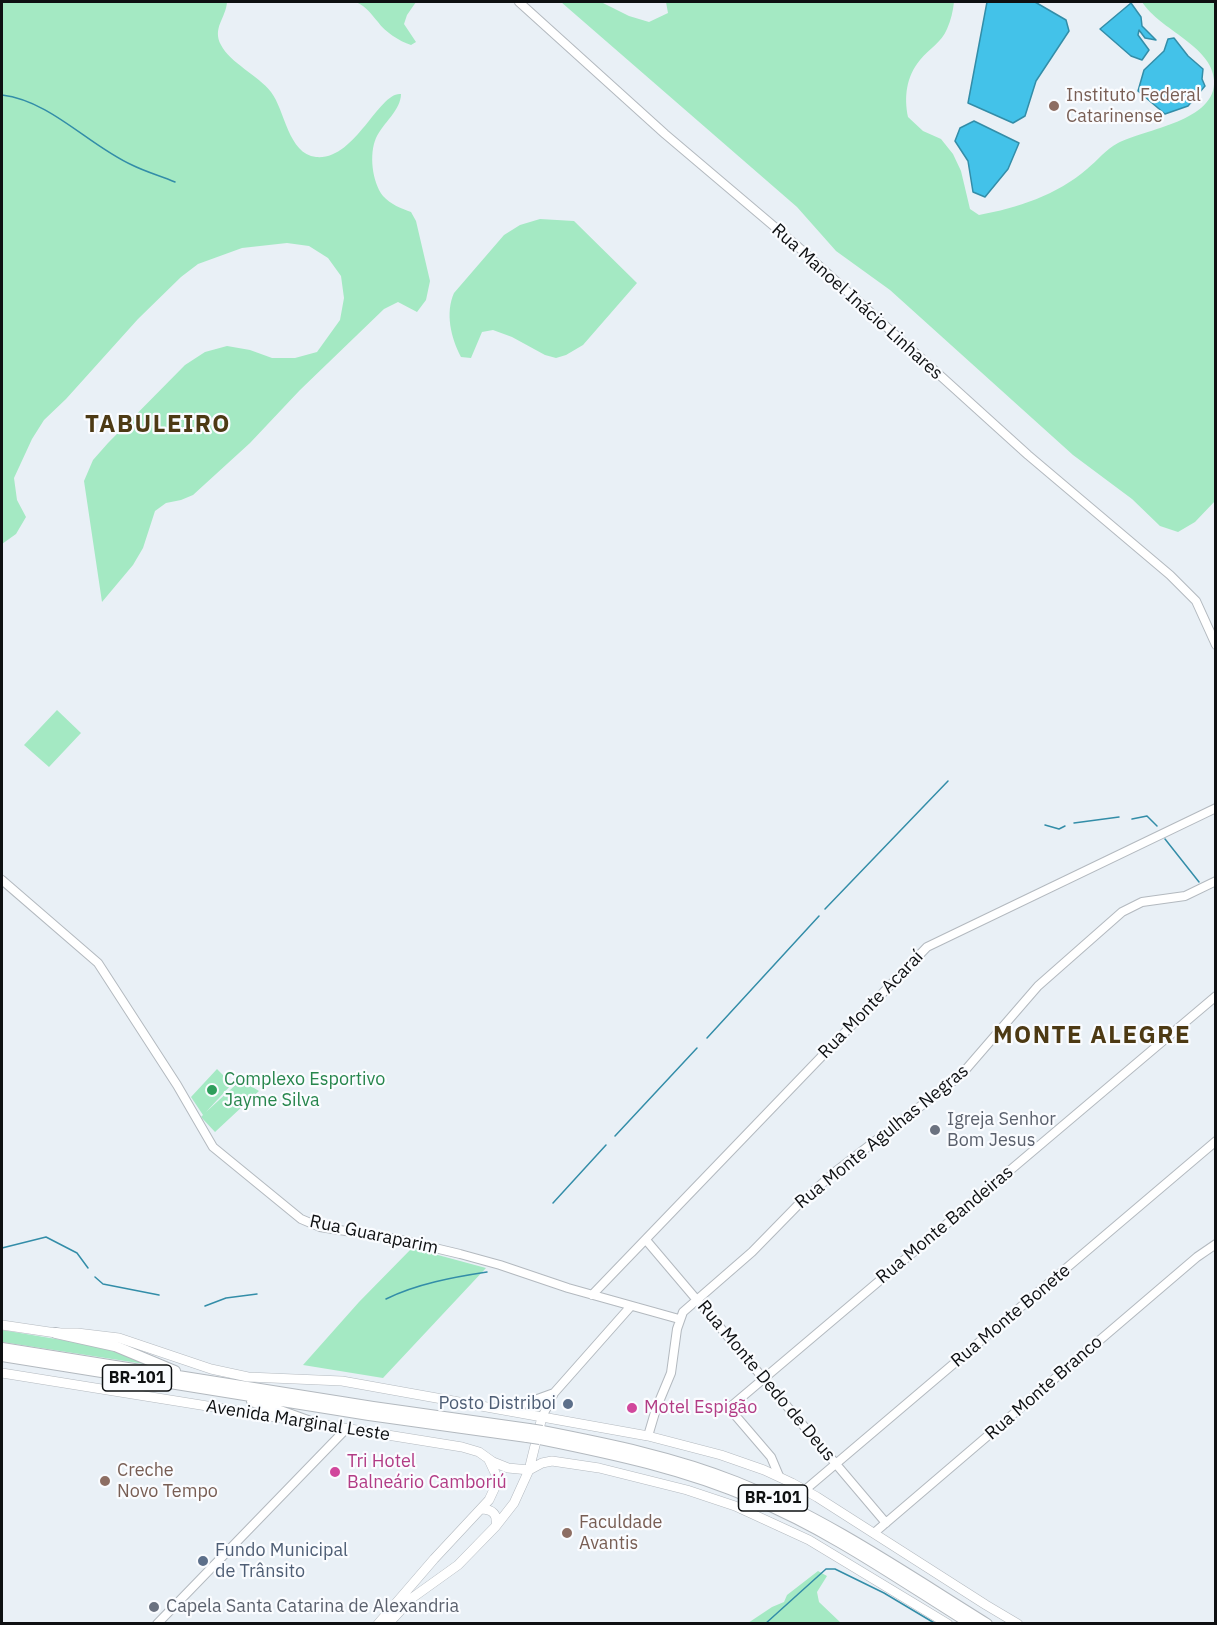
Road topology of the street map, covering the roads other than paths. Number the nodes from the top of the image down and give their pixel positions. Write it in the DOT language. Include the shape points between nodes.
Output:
graph roads {
  1 [pos="519,2"];
  2 [pos="1215,645"];
  3 [pos="1215,808"];
  4 [pos="2,880"];
  5 [pos="1215,881"];
  6 [pos="1215,996"];
  7 [pos="1215,1141"];
  8 [pos="646,1240"];
  9 [pos="1215,1244"];
  10 [pos="592,1295"];
  11 [pos="697,1300"];
  12 [pos="631,1305"];
  13 [pos="679,1319"];
  14 [pos="2,1325"];
  15 [pos="56,1334"];
  16 [pos="2,1348"];
  17 [pos="2,1356"];
  18 [pos="35,1361"];
  19 [pos="2,1362"];
  20 [pos="2,1373"];
  21 [pos="195,1379"];
  22 [pos="764,1379"];
  23 [pos="554,1393"];
  24 [pos="238,1394"];
  25 [pos="507,1410"];
  26 [pos="542,1417"];
  27 [pos="316,1424"];
  28 [pos="347,1428"];
  29 [pos="528,1433"];
  30 [pos="541,1435"];
  31 [pos="648,1436"];
  32 [pos="489,1460"];
  33 [pos="836,1464"];
  34 [pos="529,1470"];
  35 [pos="779,1476"];
  36 [pos="805,1490"];
  37 [pos="482,1509"];
  38 [pos="886,1523"];
  39 [pos="496,1526"];
  40 [pos="874,1533"];
  41 [pos="157,1623"];
  42 [pos="378,1623"];
  43 [pos="388,1623"];
  44 [pos="948,1623"];
  45 [pos="971,1623"];
  46 [pos="987,1623"];
  47 [pos="1018,1623"];
  1 -- 2 [label="street, Rua Manoel Inácio Linhares" via="1028,455 1170,575 1196,602"];
  3 -- 8 [label="street, Rua Monte Acaraí" via="927,947"];
  4 -- 10 [label="street, Rua Guaraparim" via="98,963 213,1147 301,1219 320,1227 460,1254"];
  5 -- 11 [label="street, Rua Monte Agulhas Negras" via="1185,896 1142,902 1122,912 1038,986 961,1075 835,1172"];
  6 -- 22 [label="street, Rua Monte Bandeiras"];
  7 -- 33 [label="street, Rua Monte Bonete"];
  8 -- 10 [label="street, Rua Monte Acaraí"];
  8 -- 11 [label="street, Rua Monte Dedo de Deus"];
  9 -- 38 [label="street, Rua Monte Branco"];
  10 -- 12 [label="street, Rua Guaraparim"];
  11 -- 13 [label="street, Rua Monte Agulhas Negras"];
  11 -- 22 [label="street, Rua Monte Dedo de Deus"];
  12 -- 13 [label="street, Rua Guaraparim"];
  12 -- 23 [label="street"];
  13 -- 31 [label="street" via="671,1373"];
  14 -- 15 [label="main road"];
  15 -- 21 [label="highway" via="115,1346"];
  15 -- 25 [label="main road" via="119,1338 211,1369 248,1377 342,1381"];
  16 -- 21 [label="highway, BR-101"];
  17 -- 18 [label="highway, BR-101"];
  18 -- 19 [label="highway"];
  18 -- 24 [label="highway, BR-101"];
  20 -- 27 [label="main road, Avenida Marginal Leste"];
  21 -- 29 [label="highway, BR-101"];
  22 -- 33 [label="street, Rua Monte Dedo de Deus"];
  22 -- 35 [label="street, Rua Monte Bandeiras" via="729,1408 771,1457"];
  23 -- 25 [label="street"];
  23 -- 26 [label="street"];
  24 -- 27 [label="highway"];
  24 -- 29 [label="highway, BR-101"];
  25 -- 26 [label="main road"];
  26 -- 31 [label="main road"];
  26 -- 34 [label="main road"];
  27 -- 28 [label="main road, Avenida Marginal Leste"];
  28 -- 32 [label="main road, Avenida Marginal Leste" via="462,1447"];
  28 -- 41 [label="street"];
  29 -- 30 [label="highway, BR-101, bridge"];
  30 -- 45 [label="highway, BR-101" via="652,1463 755,1499 830,1537"];
  30 -- 46 [label="highway, BR-101" via="658,1456 756,1490 827,1526"];
  31 -- 35 [label="main road" via="721,1455"];
  32 -- 34 [label="main road, Avenida Marginal Leste" via="508,1468"];
  32 -- 37 [label="main road" via="496,1485"];
  33 -- 36 [label="street, Rua Monte Bonete"];
  33 -- 38 [label="street, Rua Monte Dedo de Deus"];
  34 -- 39 [label="main road" via="514,1503"];
  34 -- 44 [label="main road, Avenida Marginal Leste" via="552,1461 599,1468 735,1506 808,1540"];
  35 -- 36 [label="main road"];
  36 -- 40 [label="main road"];
  37 -- 39 [label="main road" via="494,1513"];
  37 -- 42 [label="main road"];
  38 -- 40 [label="street, Rua Monte Branco"];
  39 -- 43 [label="main road" via="458,1565 406,1602"];
  40 -- 47 [label="main road"];
}
